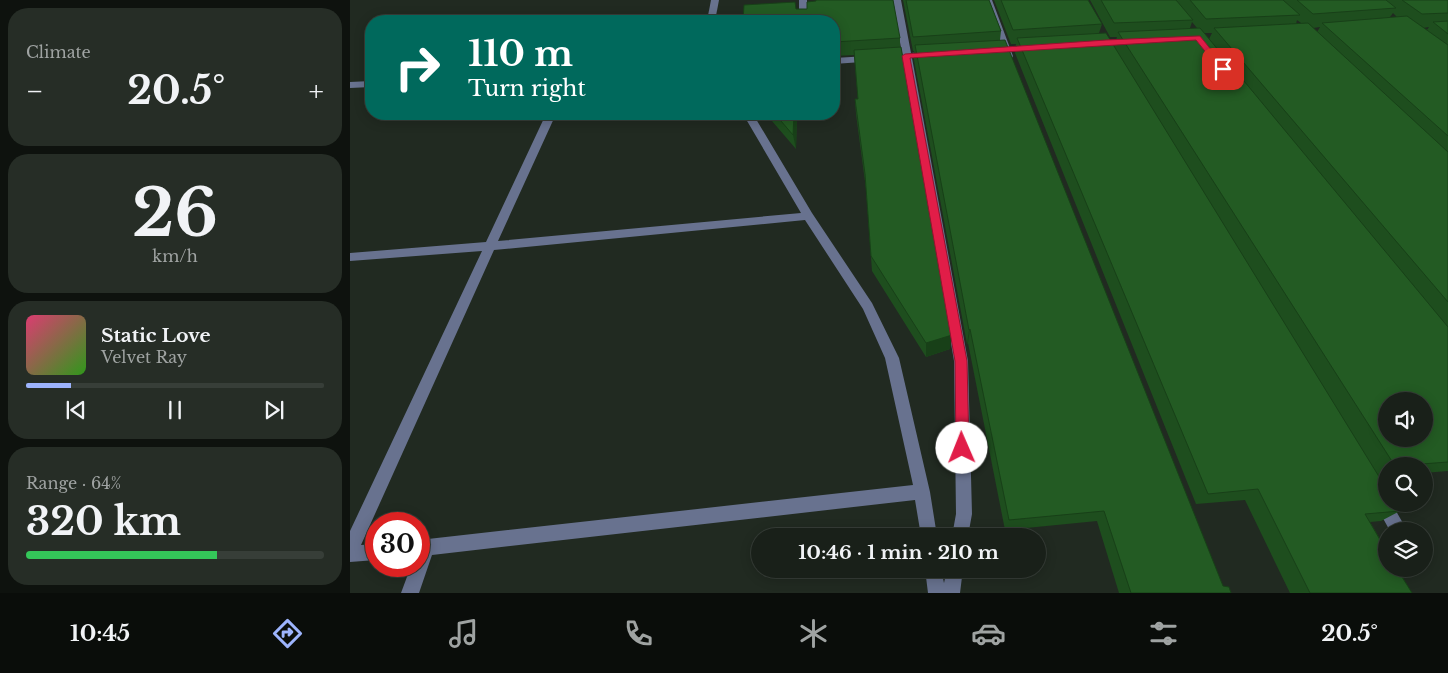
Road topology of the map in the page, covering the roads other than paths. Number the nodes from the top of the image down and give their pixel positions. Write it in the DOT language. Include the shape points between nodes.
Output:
graph roads {
  1 [pos="715,0"];
  2 [pos="803,0"];
  3 [pos="897,0"];
  4 [pos="988,0"];
  5 [pos="713,15"];
  6 [pos="803,15"];
  7 [pos="942,53"];
  8 [pos="905,56"];
  9 [pos="840,61"];
  10 [pos="1013,67"];
  11 [pos="365,84"];
  12 [pos="350,85"];
  13 [pos="548,120"];
  14 [pos="752,120"];
  15 [pos="808,216"];
  16 [pos="490,246"];
  17 [pos="350,257"];
  18 [pos="1376,491"];
  19 [pos="922,492"];
  20 [pos="1394,522"];
  21 [pos="928,528"];
  22 [pos="961,528"];
  23 [pos="430,547"];
  24 [pos="350,550"];
  25 [pos="365,553"];
  26 [pos="350,554"];
  27 [pos="414,577"];
  28 [pos="934,578"];
  29 [pos="954,578"];
  30 [pos="410,593"];
  31 [pos="936,593"];
  32 [pos="951,593"];
  1 -- 5 [label="street"];
  2 -- 6 [label="street"];
  3 -- 8 [label="street"];
  4 -- 10 [label="street"];
  7 -- 8 [label="street"];
  8 -- 9 [label="street"];
  8 -- 22 [label="street" via="961,361 964,514"];
  11 -- 12 [label="street"];
  13 -- 16 [label="street"];
  14 -- 15 [label="street"];
  15 -- 16 [label="street"];
  15 -- 19 [label="street" via="868,307 892,358"];
  16 -- 17 [label="street"];
  16 -- 24 [label="street"];
  18 -- 20 [label="street"];
  19 -- 21 [label="street"];
  19 -- 23 [label="street"];
  25 -- 26 [label="street"];
  27 -- 30 [label="street"];
  28 -- 31 [label="street"];
  29 -- 32 [label="street"];
}
